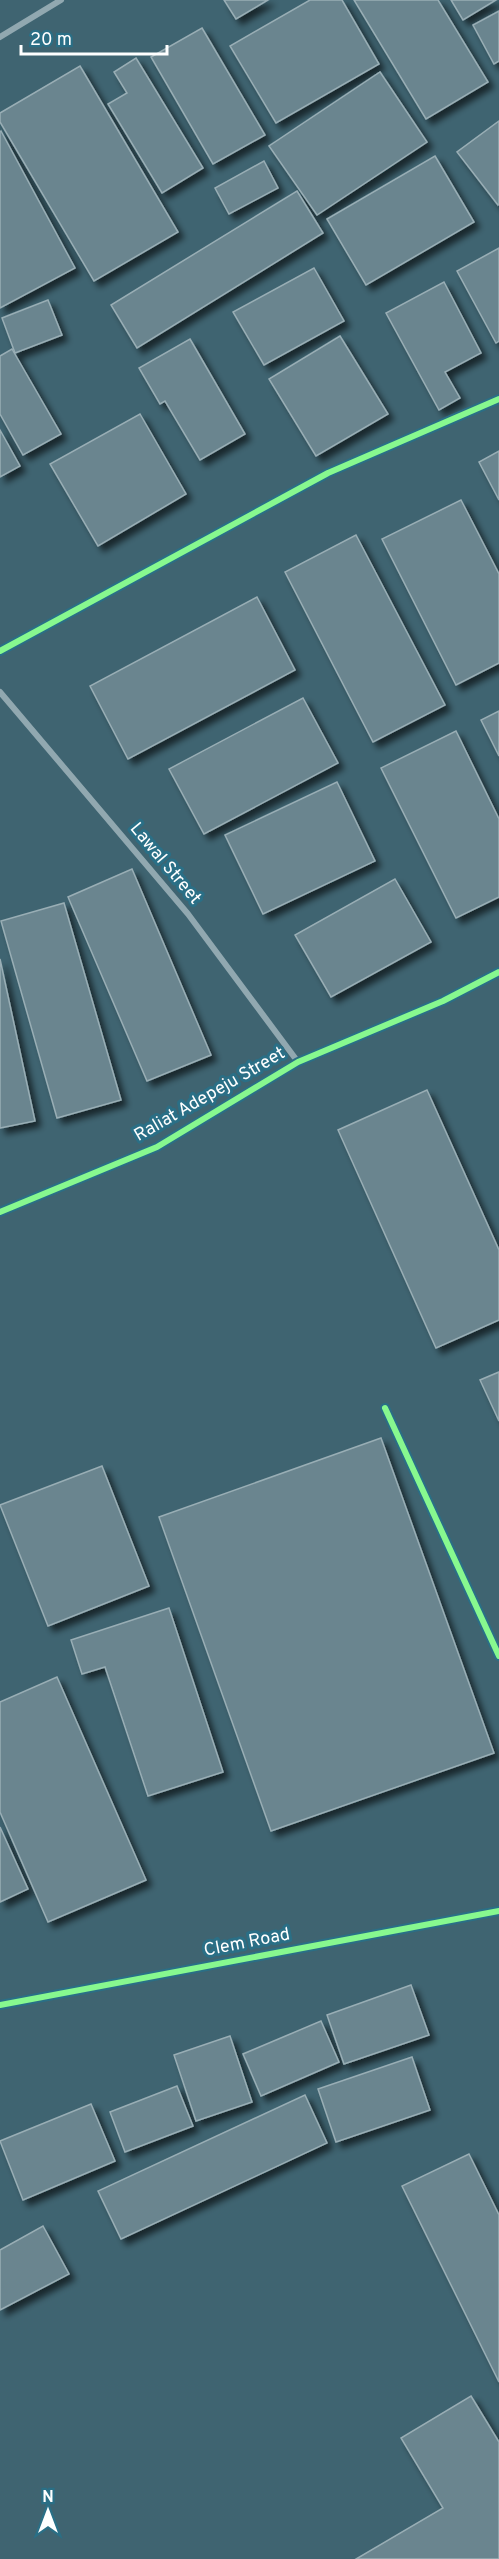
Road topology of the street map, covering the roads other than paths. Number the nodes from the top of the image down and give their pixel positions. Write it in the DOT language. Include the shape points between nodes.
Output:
graph roads {
  1 [pos="61,0"];
  2 [pos="0,37"];
  3 [pos="499,399"];
  4 [pos="0,651"];
  5 [pos="0,692"];
  6 [pos="499,972"];
  7 [pos="298,1062"];
  8 [pos="0,1212"];
  9 [pos="385,1408"];
  10 [pos="499,1656"];
  11 [pos="499,1911"];
  12 [pos="0,2005"];
  1 -- 2 [label="street"];
  3 -- 4 [label="street" via="328,473"];
  5 -- 7 [label="street, Lawal Street" via="188,914"];
  6 -- 7 [label="street, Raliat Adepeju Street" via="443,1001"];
  7 -- 8 [label="street, Raliat Adepeju Street" via="156,1147"];
  9 -- 10 [label="street"];
  11 -- 12 [label="street, Clem Road"];
}
